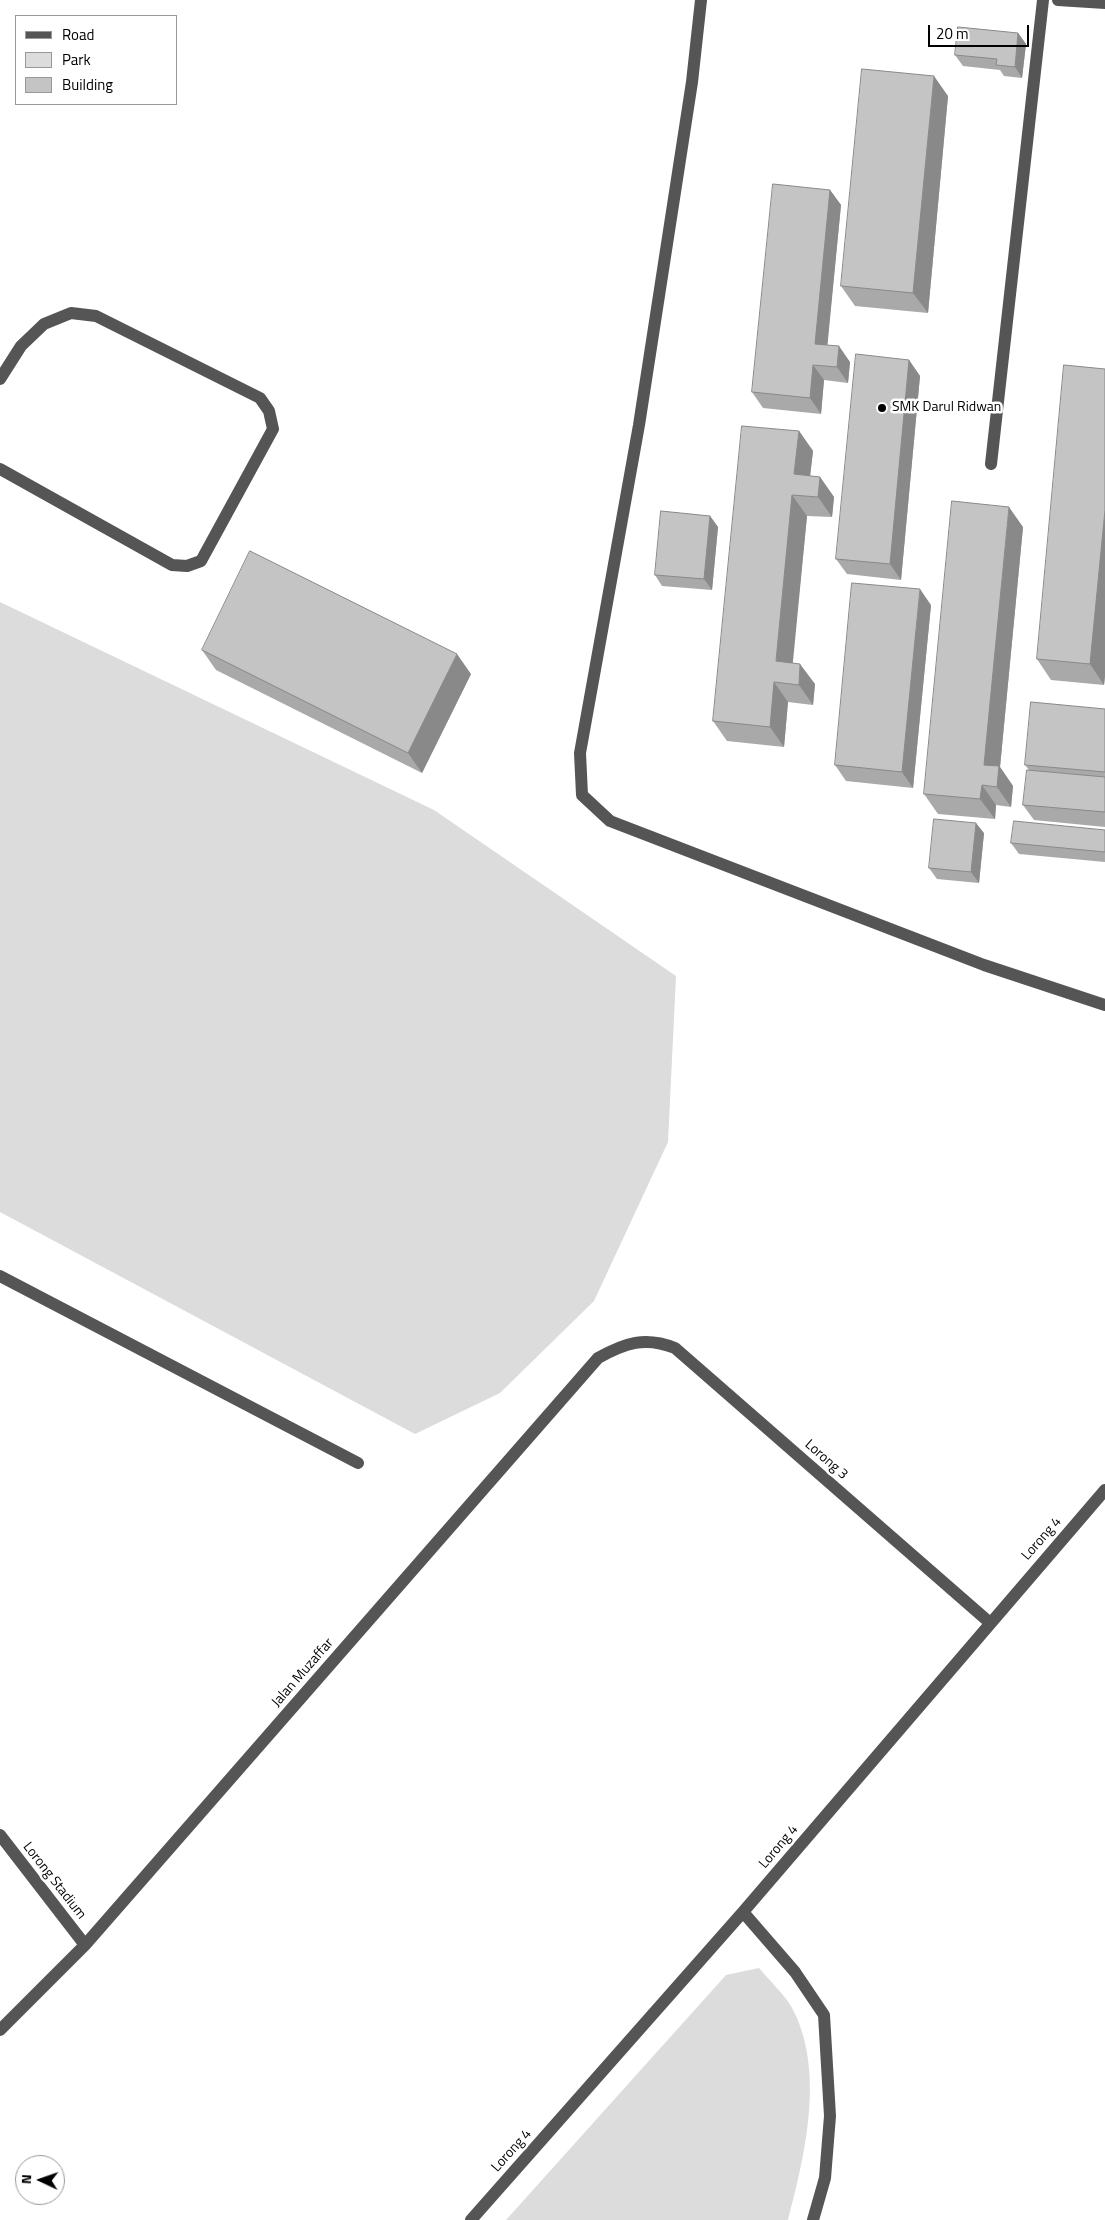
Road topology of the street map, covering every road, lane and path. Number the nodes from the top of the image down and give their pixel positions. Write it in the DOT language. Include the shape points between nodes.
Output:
graph roads {
  1 [pos="701,0"];
  2 [pos="1043,0"];
  3 [pos="1058,0"];
  4 [pos="1105,3"];
  5 [pos="0,379"];
  6 [pos="991,464"];
  7 [pos="0,469"];
  8 [pos="1105,1004"];
  9 [pos="0,1276"];
  10 [pos="633,1343"];
  11 [pos="358,1463"];
  12 [pos="1105,1490"];
  13 [pos="990,1622"];
  14 [pos="0,1836"];
  15 [pos="743,1912"];
  16 [pos="85,1945"];
  17 [pos="0,2030"];
  18 [pos="471,2220"];
  19 [pos="813,2220"];
  1 -- 8 [label="street" via="692,82 640,415 580,753 582,795 610,821 984,965"];
  2 -- 6 [label="street"];
  3 -- 4 [label="street"];
  5 -- 7 [label="street" via="21,346 44,324 71,313 96,316 260,398 269,411 272,428 200,561 187,566 172,566"];
  9 -- 11 [label="street"];
  10 -- 13 [label="street, Lorong 3" via="659,1342 675,1348"];
  10 -- 16 [label="street, Jalan Muzaffar" via="598,1358"];
  12 -- 13 [label="street, Lorong 4"];
  13 -- 15 [label="street, Lorong 4"];
  14 -- 16 [label="street, Lorong Stadium"];
  15 -- 18 [label="street, Lorong 4"];
  15 -- 19 [label="street" via="795,1972 824,2015 830,2116 825,2178"];
  16 -- 17 [label="street, Jalan Muzaffar"];
}
